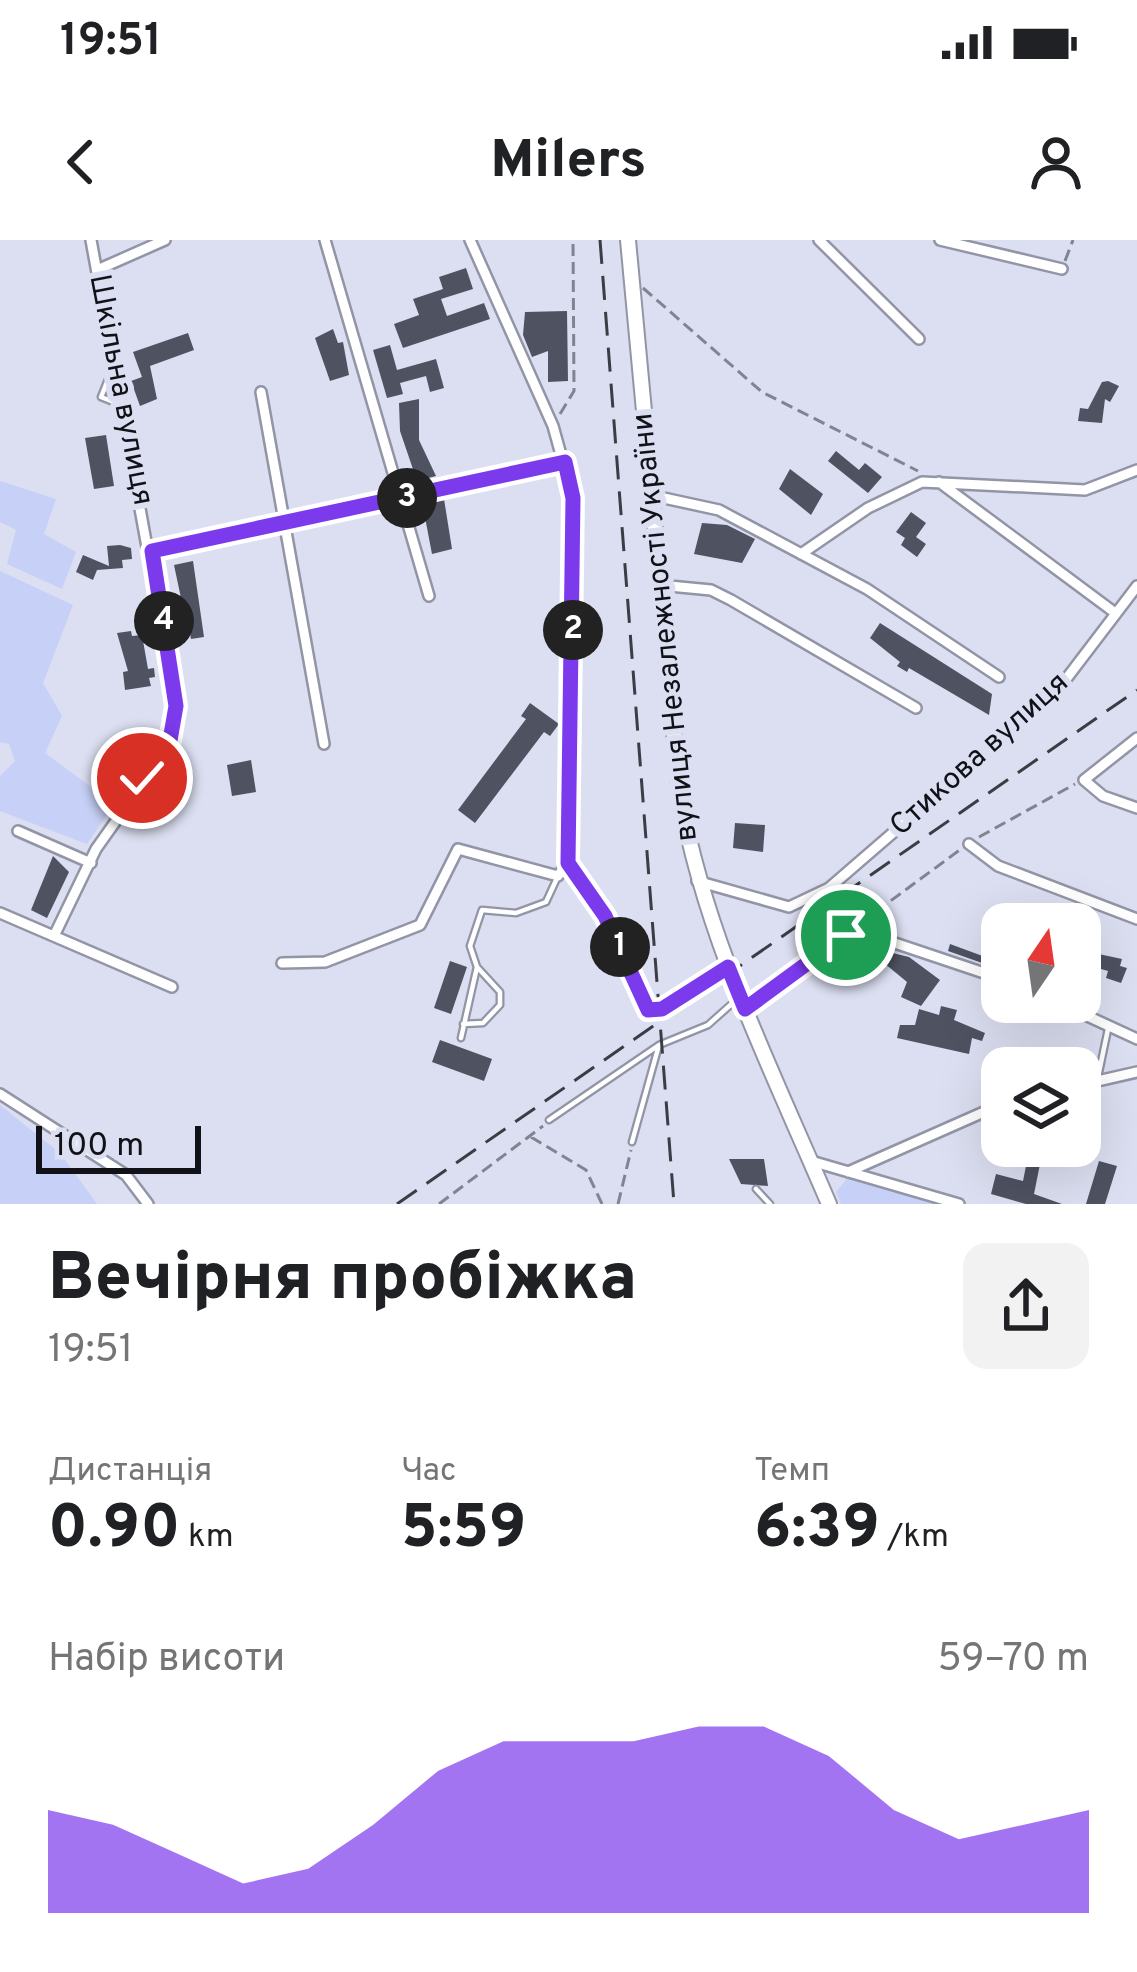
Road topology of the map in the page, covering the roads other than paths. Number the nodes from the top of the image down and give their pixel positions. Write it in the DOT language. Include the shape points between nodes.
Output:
graph roads {
  1 [pos="92,240"];
  2 [pos="166,240"];
  3 [pos="325,240"];
  4 [pos="470,240"];
  5 [pos="628,240"];
  6 [pos="819,240"];
  7 [pos="945,240"];
  8 [pos="1062,269"];
  9 [pos="97,270"];
  10 [pos="919,339"];
  11 [pos="115,362"];
  12 [pos="261,392"];
  13 [pos="123,405"];
  14 [pos="565,462"];
  15 [pos="1137,470"];
  16 [pos="939,482"];
  17 [pos="650,495"];
  18 [pos="404,499"];
  19 [pos="281,524"];
  20 [pos="152,551"];
  21 [pos="801,554"];
  22 [pos="659,585"];
  23 [pos="1137,586"];
  24 [pos="429,596"];
  25 [pos="1114,612"];
  26 [pos="999,677"];
  27 [pos="916,708"];
  28 [pos="1137,738"];
  29 [pos="324,744"];
  30 [pos="1137,808"];
  31 [pos="18,831"];
  32 [pos="969,844"];
  33 [pos="91,862"];
  34 [pos="558,876"];
  35 [pos="697,881"];
  36 [pos="0,913"];
  37 [pos="1137,919"];
  38 [pos="853,929"];
  39 [pos="54,936"];
  40 [pos="282,963"];
  41 [pos="477,967"];
  42 [pos="981,972"];
  43 [pos="172,987"];
  44 [pos="742,1002"];
  45 [pos="1101,1022"];
  46 [pos="463,1024"];
  47 [pos="1108,1025"];
  48 [pos="461,1038"];
  49 [pos="1137,1039"];
  50 [pos="659,1045"];
  51 [pos="1101,1061"];
  52 [pos="1137,1072"];
  53 [pos="1101,1081"];
  54 [pos="0,1094"];
  55 [pos="981,1113"];
  56 [pos="550,1120"];
  57 [pos="632,1142"];
  58 [pos="811,1162"];
  59 [pos="848,1172"];
  60 [pos="756,1189"];
  61 [pos="148,1204"];
  62 [pos="770,1204"];
  63 [pos="829,1204"];
  64 [pos="959,1204"];
  1 -- 9 [label="street, Шкільна вулиця"];
  2 -- 9 [label="street"];
  3 -- 18 [label="street"];
  4 -- 14 [label="street"];
  5 -- 17 [label="main road, вулиця Незалежності України"];
  6 -- 10 [label="street"];
  7 -- 8 [label="street"];
  9 -- 11 [label="street, Шкільна вулиця"];
  11 -- 13 [label="street, Шкільна вулиця"];
  11 -- 13 [label="lane" via="101,397"];
  12 -- 19 [label="street"];
  13 -- 20 [label="street, Шкільна вулиця"];
  14 -- 18 [label="street"];
  14 -- 34 [label="street" via="573,541 568,863"];
  15 -- 16 [label="street" via="1085,490"];
  16 -- 21 [label="street" via="868,508"];
  16 -- 25 [label="street"];
  17 -- 21 [label="street" via="719,510"];
  17 -- 22 [label="main road, вулиця Незалежності України"];
  18 -- 19 [label="street"];
  18 -- 24 [label="street"];
  19 -- 20 [label="street"];
  19 -- 29 [label="street"];
  20 -- 33 [label="street, Шкільна вулиця" via="174,729"];
  21 -- 26 [label="street"];
  22 -- 27 [label="street" via="711,590"];
  22 -- 35 [label="main road, вулиця Незалежності України" via="680,796"];
  23 -- 25 [label="street, Стикова вулиця"];
  25 -- 35 [label="street, Стикова вулиця" via="1057,691 829,888 789,907"];
  28 -- 30 [label="street" via="1084,780"];
  31 -- 33 [label="street"];
  32 -- 37 [label="street" via="998,866"];
  33 -- 39 [label="street, Шкільна вулиця"];
  34 -- 40 [label="street" via="458,849 420,925 326,962"];
  34 -- 41 [label="lane" via="546,902 516,913 482,910 470,946"];
  35 -- 44 [label="main road, вулиця Незалежності України"];
  36 -- 39 [label="street"];
  38 -- 42 [label="street"];
  39 -- 43 [label="street"];
  41 -- 46 [label="lane"];
  41 -- 46 [label="lane" via="500,992 500,1005 483,1023"];
  44 -- 50 [label="lane"];
  44 -- 58 [label="main road, вулиця Незалежності України"];
  45 -- 47 [label="street"];
  46 -- 48 [label="lane"];
  47 -- 49 [label="street"];
  47 -- 51 [label="lane"];
  50 -- 56 [label="lane"];
  50 -- 57 [label="lane"];
  52 -- 53 [label="street"];
  54 -- 61 [label="street" via="126,1175"];
  55 -- 59 [label="street"];
  58 -- 59 [label="street"];
  58 -- 63 [label="main road, вулиця Незалежності України"];
  59 -- 64 [label="street"];
  60 -- 62 [label="lane"];
}
